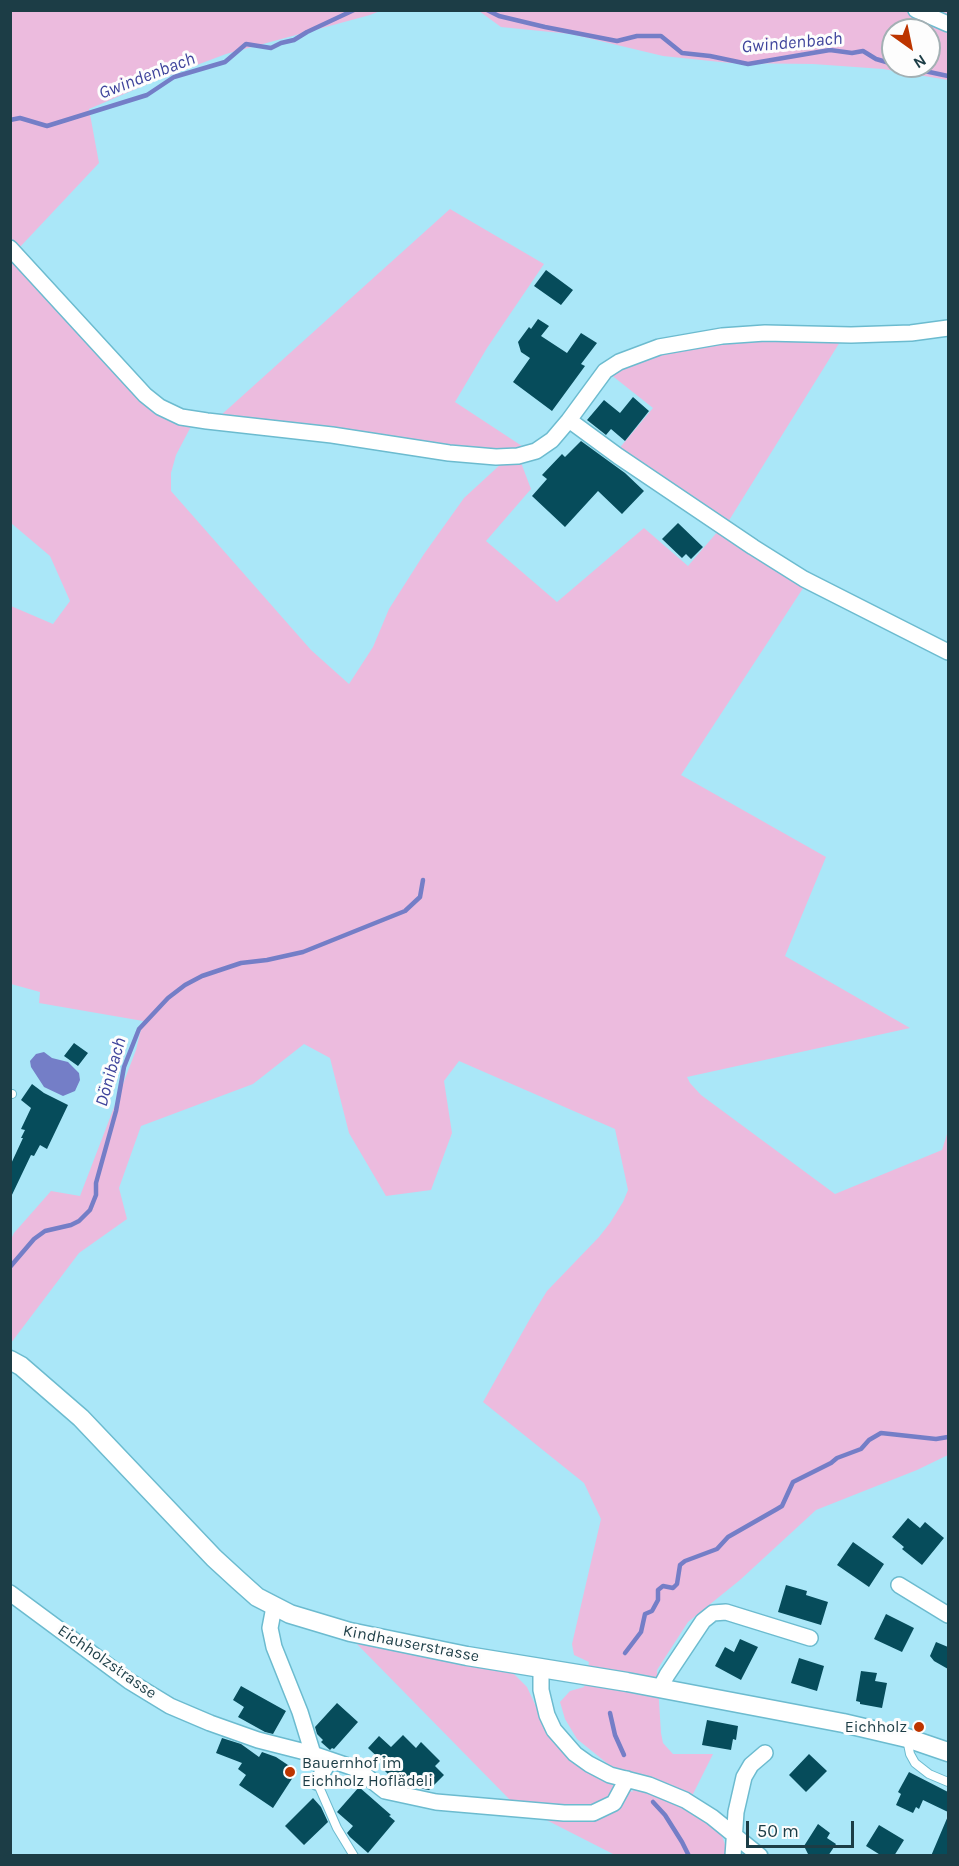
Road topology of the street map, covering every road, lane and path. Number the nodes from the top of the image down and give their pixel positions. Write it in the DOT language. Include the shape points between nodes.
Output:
graph roads {
  1 [pos="916,10"];
  2 [pos="948,24"];
  3 [pos="10,248"];
  4 [pos="948,328"];
  5 [pos="569,420"];
  6 [pos="948,652"];
  7 [pos="10,1360"];
  8 [pos="899,1585"];
  9 [pos="10,1593"];
  10 [pos="274,1607"];
  11 [pos="948,1615"];
  12 [pos="810,1638"];
  13 [pos="541,1668"];
  14 [pos="660,1688"];
  15 [pos="907,1738"];
  16 [pos="948,1752"];
  17 [pos="765,1753"];
  18 [pos="313,1754"];
  19 [pos="330,1760"];
  20 [pos="627,1779"];
  21 [pos="317,1782"];
  22 [pos="948,1782"];
  23 [pos="735,1835"];
  24 [pos="354,1856"];
  25 [pos="733,1856"];
  26 [pos="760,1856"];
  1 -- 2 [label="street"];
  3 -- 5 [label="street" via="145,395 180,417 496,457 536,451"];
  4 -- 5 [label="street" via="911,333 765,333 659,347 605,371"];
  5 -- 6 [label="street" via="804,579"];
  7 -- 10 [label="street, Kindhauserstrasse" via="81,1418 214,1558 257,1597"];
  8 -- 11 [label="street"];
  9 -- 18 [label="street, Eichholzstrasse" via="129,1681 170,1706 258,1740"];
  10 -- 13 [label="street, Kindhauserstrasse" via="350,1632"];
  10 -- 18 [label="street" via="270,1628 274,1647"];
  12 -- 14 [label="street" via="726,1612 713,1613 703,1621"];
  13 -- 14 [label="street, Kindhauserstrasse"];
  13 -- 20 [label="street" via="544,1706 560,1737 589,1764"];
  14 -- 15 [label="street, Kindhauserstrasse"];
  15 -- 16 [label="street, Kindhauserstrasse"];
  15 -- 22 [label="lane" via="915,1763"];
  17 -- 23 [label="street" via="744,1777"];
  18 -- 19 [label="street, Eichholzstrasse"];
  19 -- 20 [label="street, Eichholzstrasse" via="357,1769 386,1791 410,1798 564,1814 593,1813 614,1803"];
  19 -- 21 [label="street"];
  20 -- 23 [label="street" via="685,1800"];
  21 -- 24 [label="lane" via="336,1827"];
  23 -- 25 [label="street"];
  23 -- 26 [label="street"];
}
